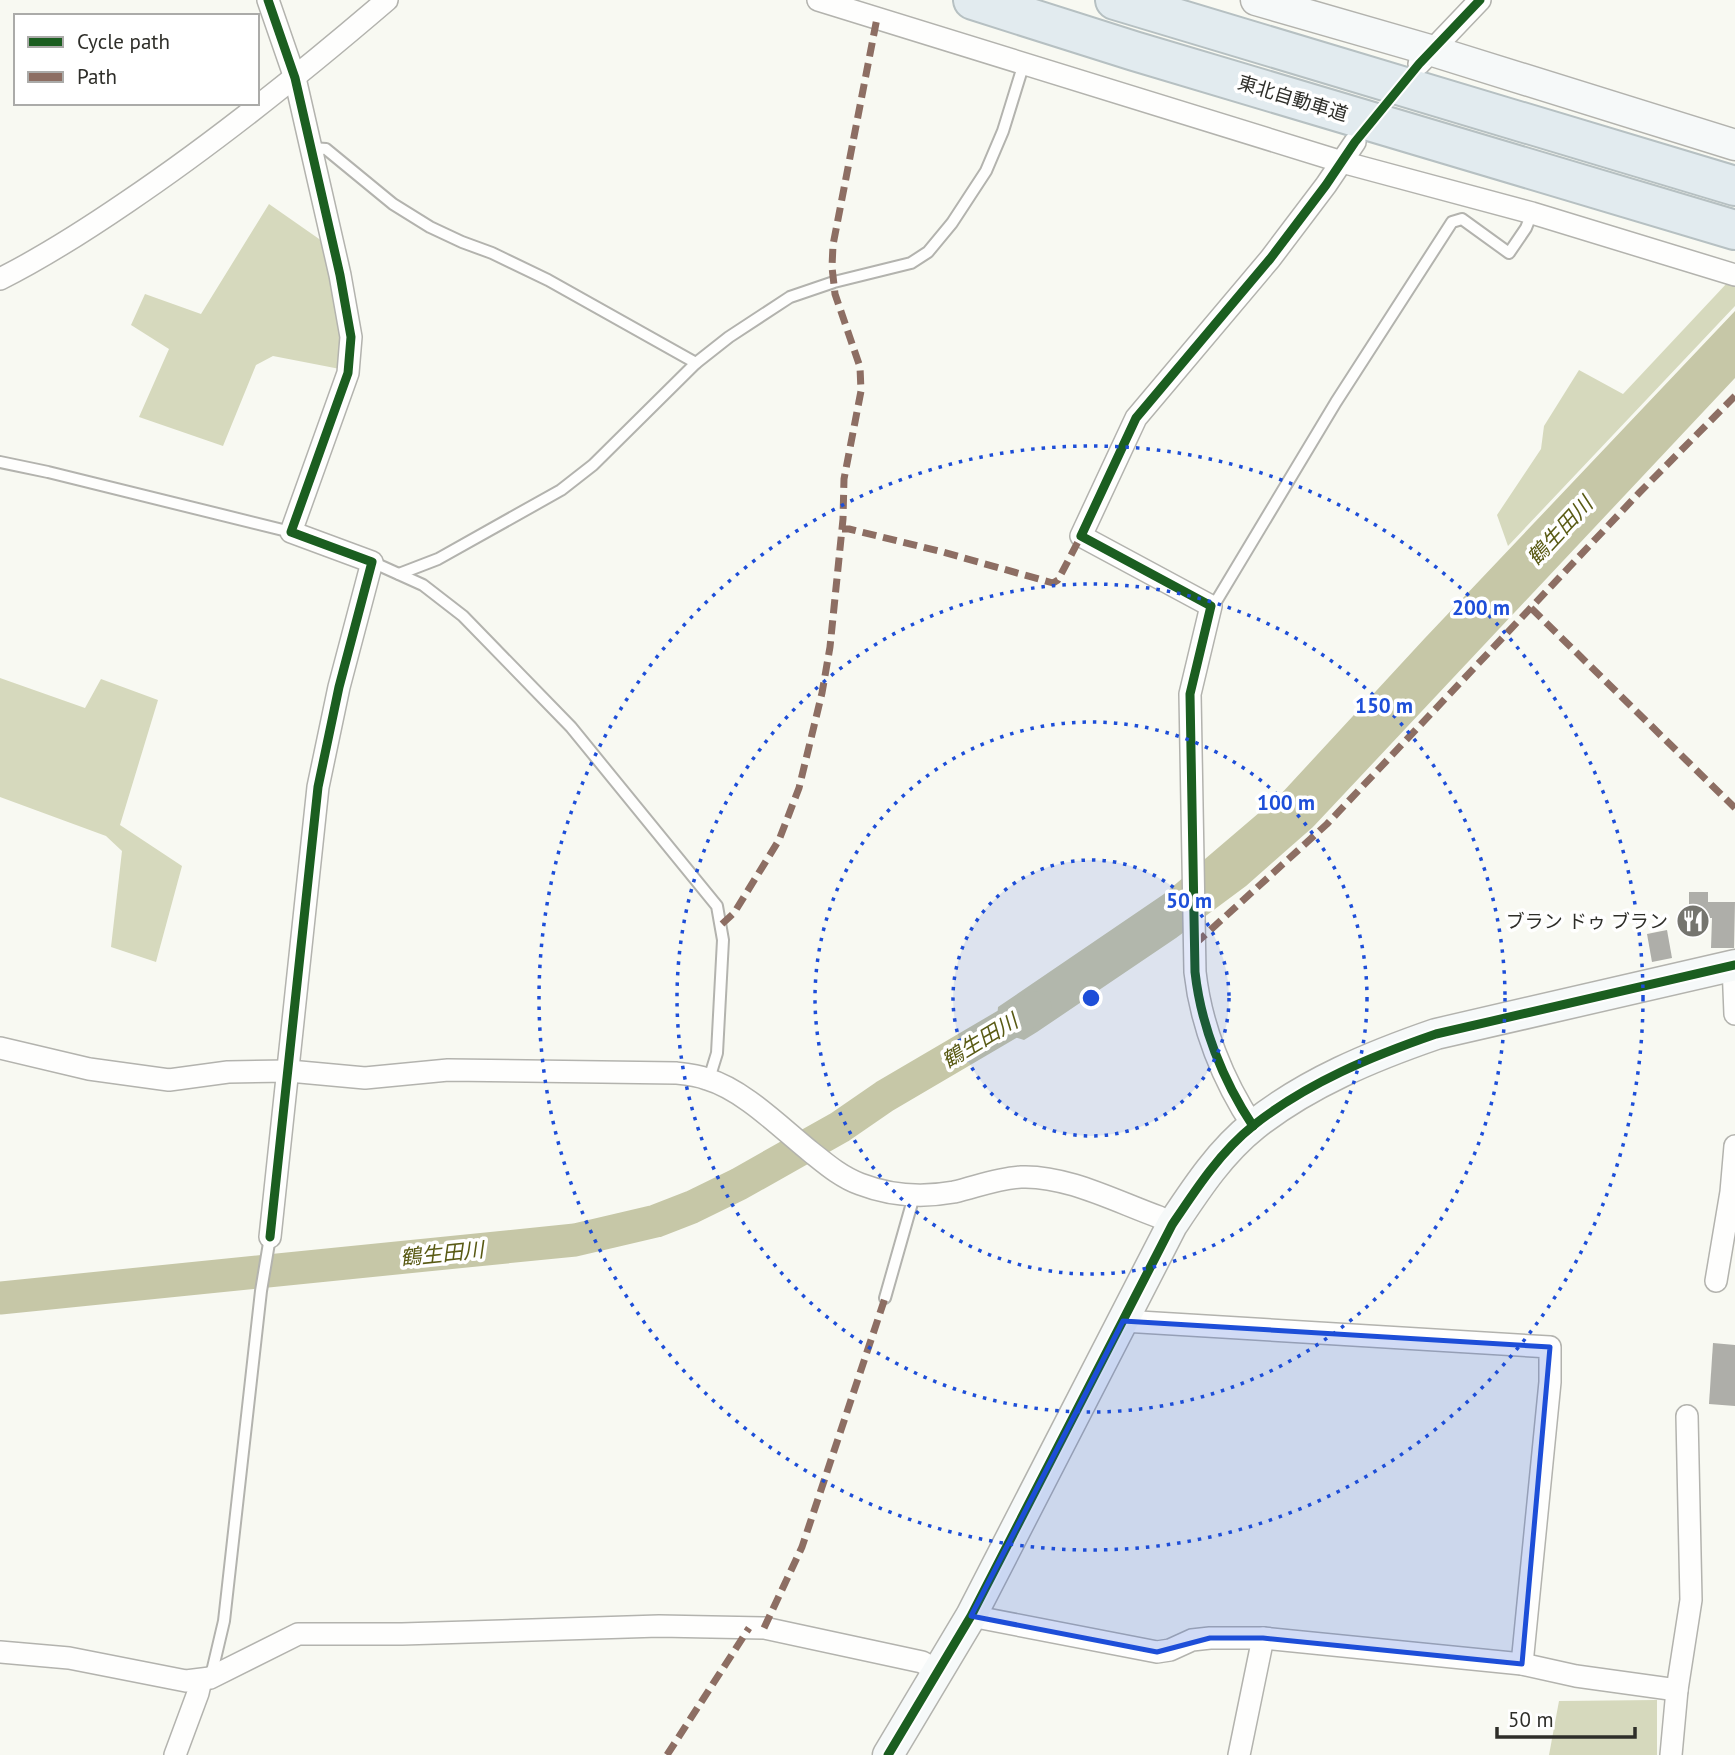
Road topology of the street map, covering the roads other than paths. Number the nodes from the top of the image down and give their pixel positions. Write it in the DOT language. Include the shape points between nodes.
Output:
graph roads {
  1 [pos="268,0"];
  2 [pos="387,0"];
  3 [pos="818,0"];
  4 [pos="973,0"];
  5 [pos="1115,0"];
  6 [pos="1256,0"];
  7 [pos="1480,0"];
  8 [pos="1426,57"];
  9 [pos="1024,63"];
  10 [pos="296,78"];
  11 [pos="1355,142"];
  12 [pos="1735,145"];
  13 [pos="312,148"];
  14 [pos="1342,162"];
  15 [pos="1735,186"];
  16 [pos="1532,213"];
  17 [pos="1735,230"];
  18 [pos="1735,275"];
  19 [pos="0,279"];
  20 [pos="696,363"];
  21 [pos="0,462"];
  22 [pos="292,532"];
  23 [pos="372,562"];
  24 [pos="399,574"];
  25 [pos="1211,606"];
  26 [pos="1734,965"];
  27 [pos="1735,1014"];
  28 [pos="0,1048"];
  29 [pos="289,1071"];
  30 [pos="709,1079"];
  31 [pos="1253,1126"];
  32 [pos="1735,1146"];
  33 [pos="915,1196"];
  34 [pos="1172,1225"];
  35 [pos="268,1246"];
  36 [pos="1716,1281"];
  37 [pos="885,1298"];
  38 [pos="1123,1321"];
  39 [pos="1687,1416"];
  40 [pos="971,1616"];
  41 [pos="1263,1638"];
  42 [pos="0,1652"];
  43 [pos="1522,1664"];
  44 [pos="937,1671"];
  45 [pos="205,1679"];
  46 [pos="1677,1690"];
  47 [pos="174,1755"];
  48 [pos="888,1755"];
  49 [pos="1239,1755"];
  50 [pos="1671,1755"];
  1 -- 10 [label="street"];
  2 -- 10 [label="street"];
  3 -- 9 [label="street"];
  4 -- 17 [label="highway, 東北自動車道"];
  5 -- 15 [label="highway"];
  6 -- 8 [label="street"];
  7 -- 8 [label="street"];
  8 -- 12 [label="street"];
  9 -- 14 [label="street"];
  9 -- 20 [label="lane" via="986,171 928,252 911,262 790,297"];
  10 -- 13 [label="street"];
  10 -- 19 [label="street" via="194,158 81,233"];
  11 -- 14 [label="street"];
  13 -- 20 [label="lane" via="326,149 393,204 430,227 548,280"];
  13 -- 22 [label="street" via="351,337 348,373"];
  14 -- 16 [label="street"];
  14 -- 25 [label="street" via="1270,259 1136,418 1081,536"];
  16 -- 18 [label="street"];
  16 -- 25 [label="lane" via="1509,253 1462,219 1452,222"];
  20 -- 24 [label="lane" via="593,466 561,489 438,559"];
  21 -- 22 [label="lane"];
  22 -- 23 [label="street"];
  23 -- 24 [label="lane"];
  23 -- 29 [label="street" via="318,787"];
  24 -- 30 [label="lane" via="423,585 463,616 521,674 571,727 717,906 723,940 717,1053"];
  25 -- 31 [label="street" via="1190,694 1195,972 1202,1015 1226,1076"];
  26 -- 27 [label="street"];
  26 -- 31 [label="street" via="1436,1034 1338,1073"];
  28 -- 29 [label="street" via="89,1069 169,1080 228,1072"];
  29 -- 30 [label="street" via="365,1077 448,1070 676,1073"];
  29 -- 35 [label="street"];
  30 -- 33 [label="street" via="734,1092 843,1176 897,1195"];
  31 -- 34 [label="street" via="1197,1187"];
  32 -- 36 [label="street"];
  33 -- 34 [label="street" via="1023,1177 1042,1179 1064,1182"];
  33 -- 37 [label="lane"];
  34 -- 38 [label="street"];
  35 -- 45 [label="lane" via="224,1621"];
  38 -- 40 [label="street"];
  38 -- 43 [label="street" via="1549,1347 1550,1382"];
  39 -- 46 [label="street" via="1691,1600"];
  40 -- 41 [label="street" via="1157,1652 1210,1637"];
  40 -- 44 [label="street"];
  41 -- 43 [label="street"];
  41 -- 49 [label="street"];
  42 -- 45 [label="street" via="69,1658 167,1679"];
  43 -- 46 [label="street"];
  44 -- 45 [label="street" via="922,1662 764,1628 659,1626 298,1634"];
  44 -- 48 [label="street"];
  45 -- 47 [label="street"];
  46 -- 50 [label="street"];
}
